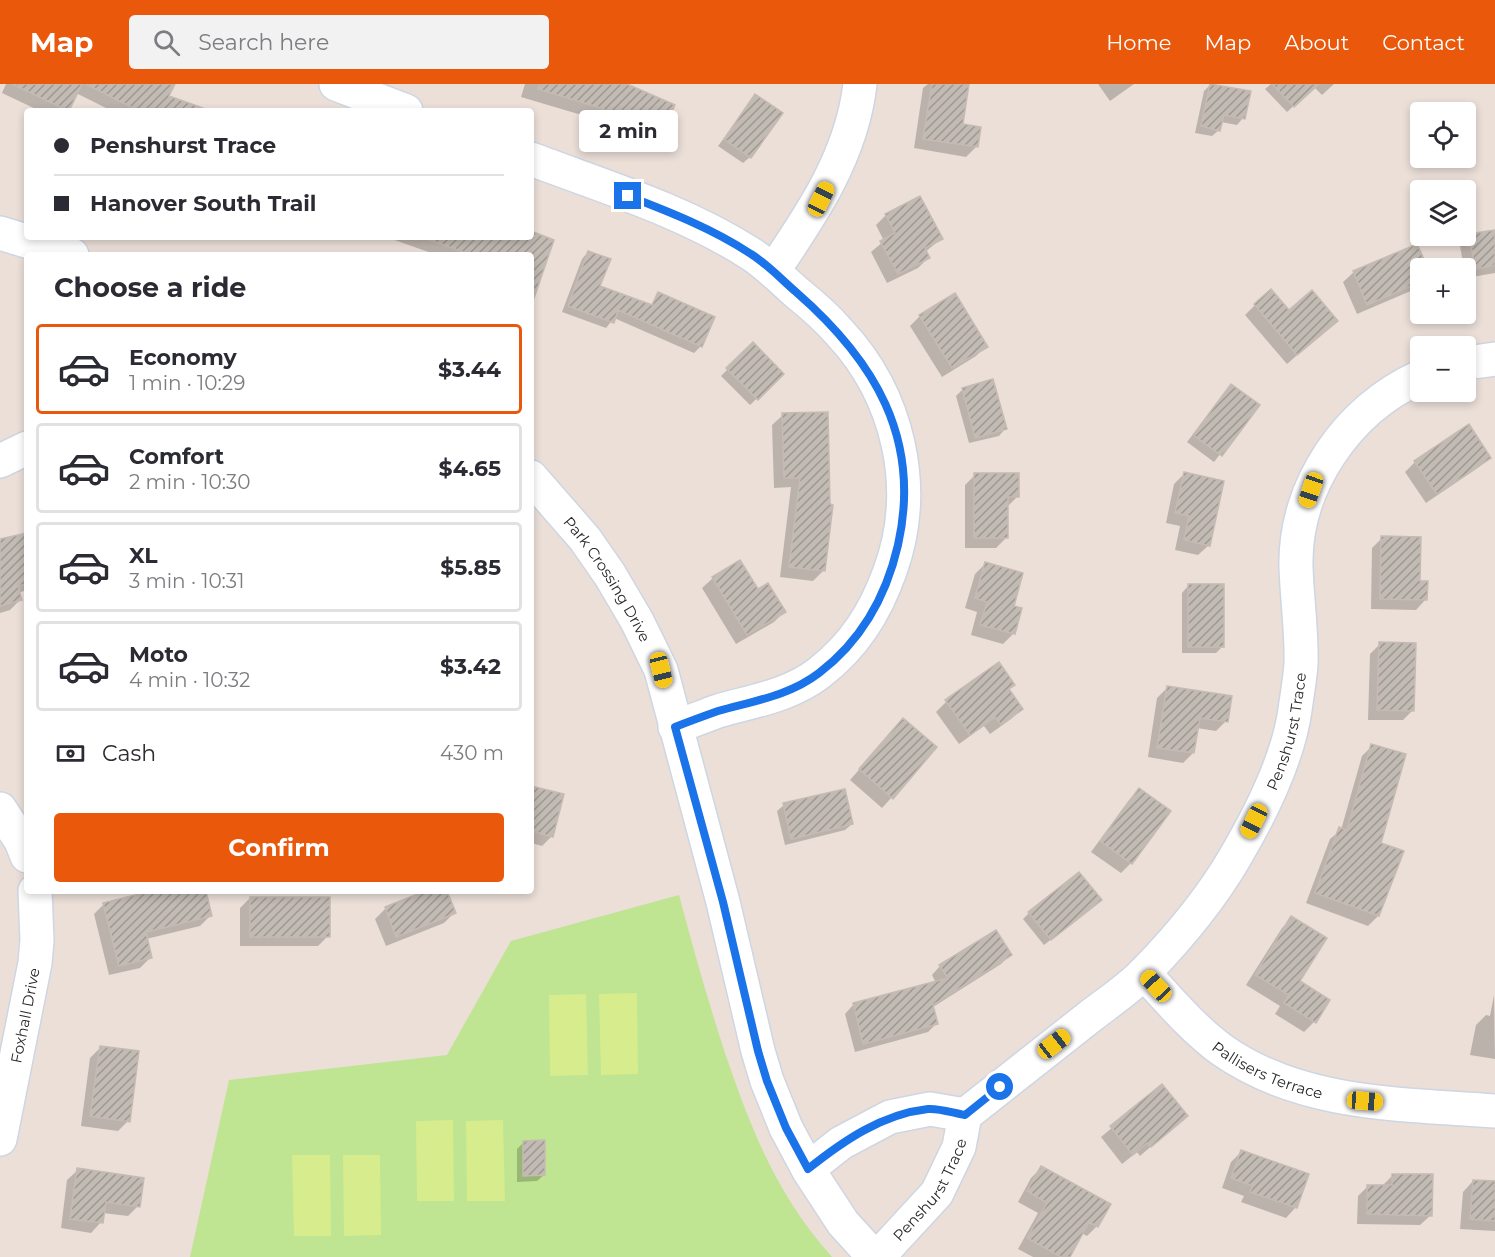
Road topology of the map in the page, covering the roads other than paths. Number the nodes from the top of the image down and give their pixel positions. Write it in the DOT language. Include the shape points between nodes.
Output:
graph roads {
  1 [pos="338,84"];
  2 [pos="860,84"];
  3 [pos="398,108"];
  4 [pos="534,160"];
  5 [pos="0,233"];
  6 [pos="62,252"];
  7 [pos="772,271"];
  8 [pos="1495,359"];
  9 [pos="1476,362"];
  10 [pos="1410,381"];
  11 [pos="24,449"];
  12 [pos="0,461"];
  13 [pos="534,480"];
  14 [pos="675,727"];
  15 [pos="0,809"];
  16 [pos="24,848"];
  17 [pos="35,894"];
  18 [pos="1144,973"];
  19 [pos="1495,1111"];
  20 [pos="965,1115"];
  21 [pos="0,1139"];
  22 [pos="808,1169"];
  23 [pos="874,1257"];
  24 [pos="878,1257"];
  1 -- 3 [label="street"];
  2 -- 7 [label="street" via="841,157 821,199"];
  4 -- 7 [label="street" via="725,238"];
  5 -- 6 [label="street"];
  7 -- 14 [label="street" via="840,333 881,394 902,459 900,534 894,561 873,613 843,652 817,675 787,692"];
  8 -- 9 [label="street"];
  10 -- 18 [label="street, Penshurst Trace" via="1358,418 1328,456 1311,490 1297,545 1300,664 1295,713 1274,782 1234,859 1193,918"];
  11 -- 12 [label="street"];
  13 -- 14 [label="street, Park Crossing Drive" via="585,539 637,621 661,670"];
  14 -- 22 [label="street, Park Crossing Drive" via="767,1081"];
  15 -- 16 [label="street"];
  17 -- 21 [label="street, Foxhall Drive" via="35,963"];
  18 -- 19 [label="street, Pallisers Terrace" via="1221,1049 1287,1084 1365,1101"];
  18 -- 20 [label="street, Penshurst Trace"];
  20 -- 22 [label="street, Penshurst Trace" via="930,1109 890,1118 841,1143"];
  20 -- 24 [label="street, Penshurst Trace" via="959,1148 937,1193"];
  22 -- 23 [label="street, Park Crossing Drive" via="843,1223"];
}
